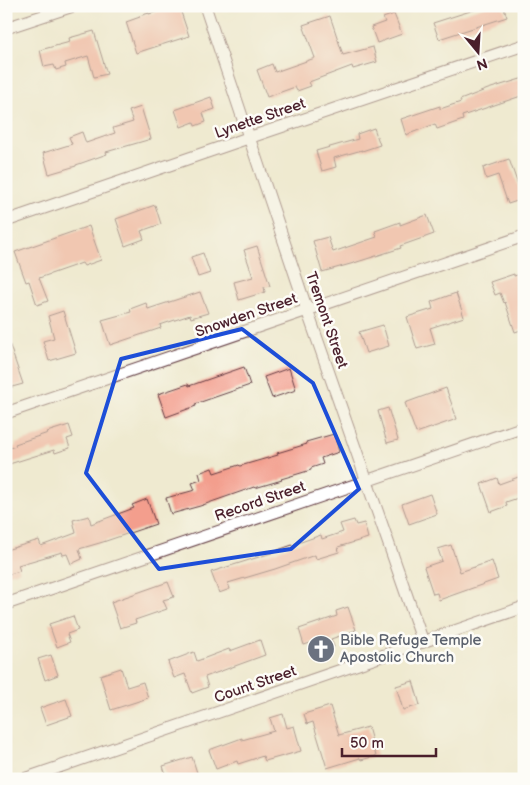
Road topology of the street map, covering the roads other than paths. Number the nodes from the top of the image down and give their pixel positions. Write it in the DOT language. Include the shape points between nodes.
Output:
graph roads {
  1 [pos="73,6"];
  2 [pos="205,6"];
  3 [pos="6,28"];
  4 [pos="524,45"];
  5 [pos="248,138"];
  6 [pos="6,222"];
  7 [pos="524,236"];
  8 [pos="307,310"];
  9 [pos="6,413"];
  10 [pos="524,427"];
  11 [pos="366,480"];
  12 [pos="6,604"];
  13 [pos="524,607"];
  14 [pos="423,642"];
  15 [pos="24,779"];
  1 -- 3 [label="street"];
  2 -- 5 [label="street, Tremont Street"];
  4 -- 5 [label="street, Lynette Street"];
  5 -- 6 [label="street, Lynette Street"];
  5 -- 8 [label="street, Tremont Street"];
  7 -- 8 [label="street, Snowden Street"];
  8 -- 9 [label="street, Snowden Street"];
  8 -- 11 [label="street, Tremont Street"];
  10 -- 11 [label="street, Record Street"];
  11 -- 12 [label="street, Record Street"];
  11 -- 14 [label="street, Tremont Street"];
  13 -- 14 [label="street, Count Street"];
  14 -- 15 [label="street, Count Street"];
}
